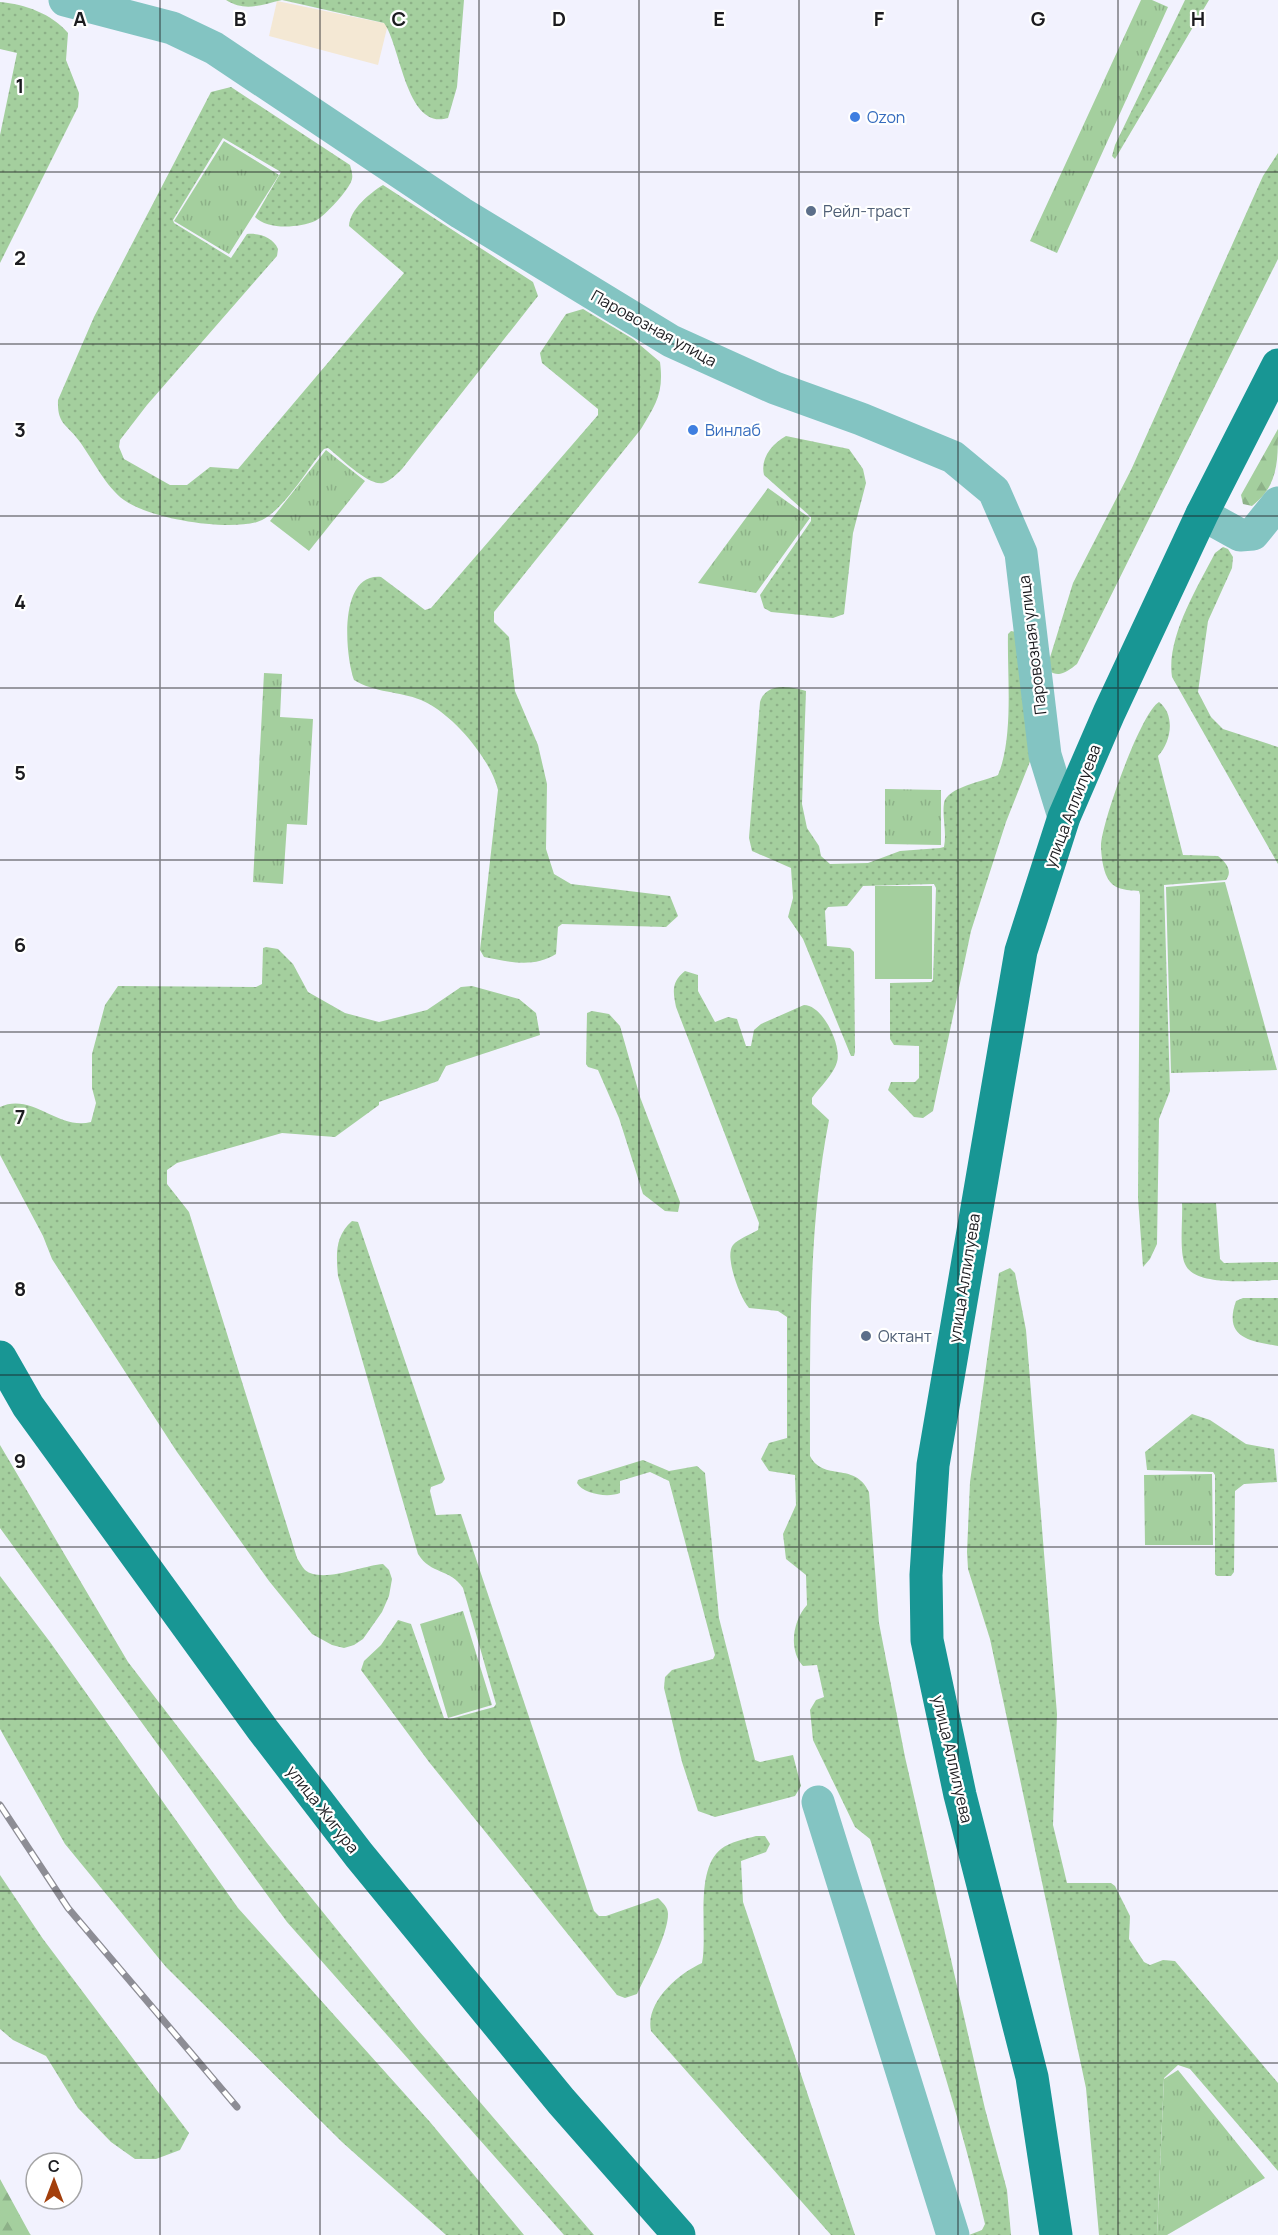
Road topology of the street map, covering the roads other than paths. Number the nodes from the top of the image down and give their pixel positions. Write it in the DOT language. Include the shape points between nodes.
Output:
graph roads {
  1 [pos="65,0"];
  2 [pos="1278,365"];
  3 [pos="1278,503"];
  4 [pos="1202,514"];
  5 [pos="1064,817"];
  6 [pos="0,1357"];
  7 [pos="818,1802"];
  8 [pos="679,2235"];
  9 [pos="953,2235"];
  10 [pos="1056,2235"];
  1 -- 5 [label="street, Паровозная улица" via="172,28 214,48 460,213 671,341 775,388 861,418 953,457 994,491 1021,553 1045,755"];
  2 -- 4 [label="main road, улица Аллилуева"];
  3 -- 4 [label="street" via="1253,534 1240,536"];
  4 -- 5 [label="main road, улица Аллилуева" via="1134,656"];
  5 -- 10 [label="main road, улица Аллилуева" via="1021,951 933,1465 926,1575 927,1640 960,1795 1032,2077"];
  6 -- 8 [label="main road, улица Жигура" via="35,1415 263,1730 359,1855 561,2101"];
  7 -- 9 [label="street"];
}
